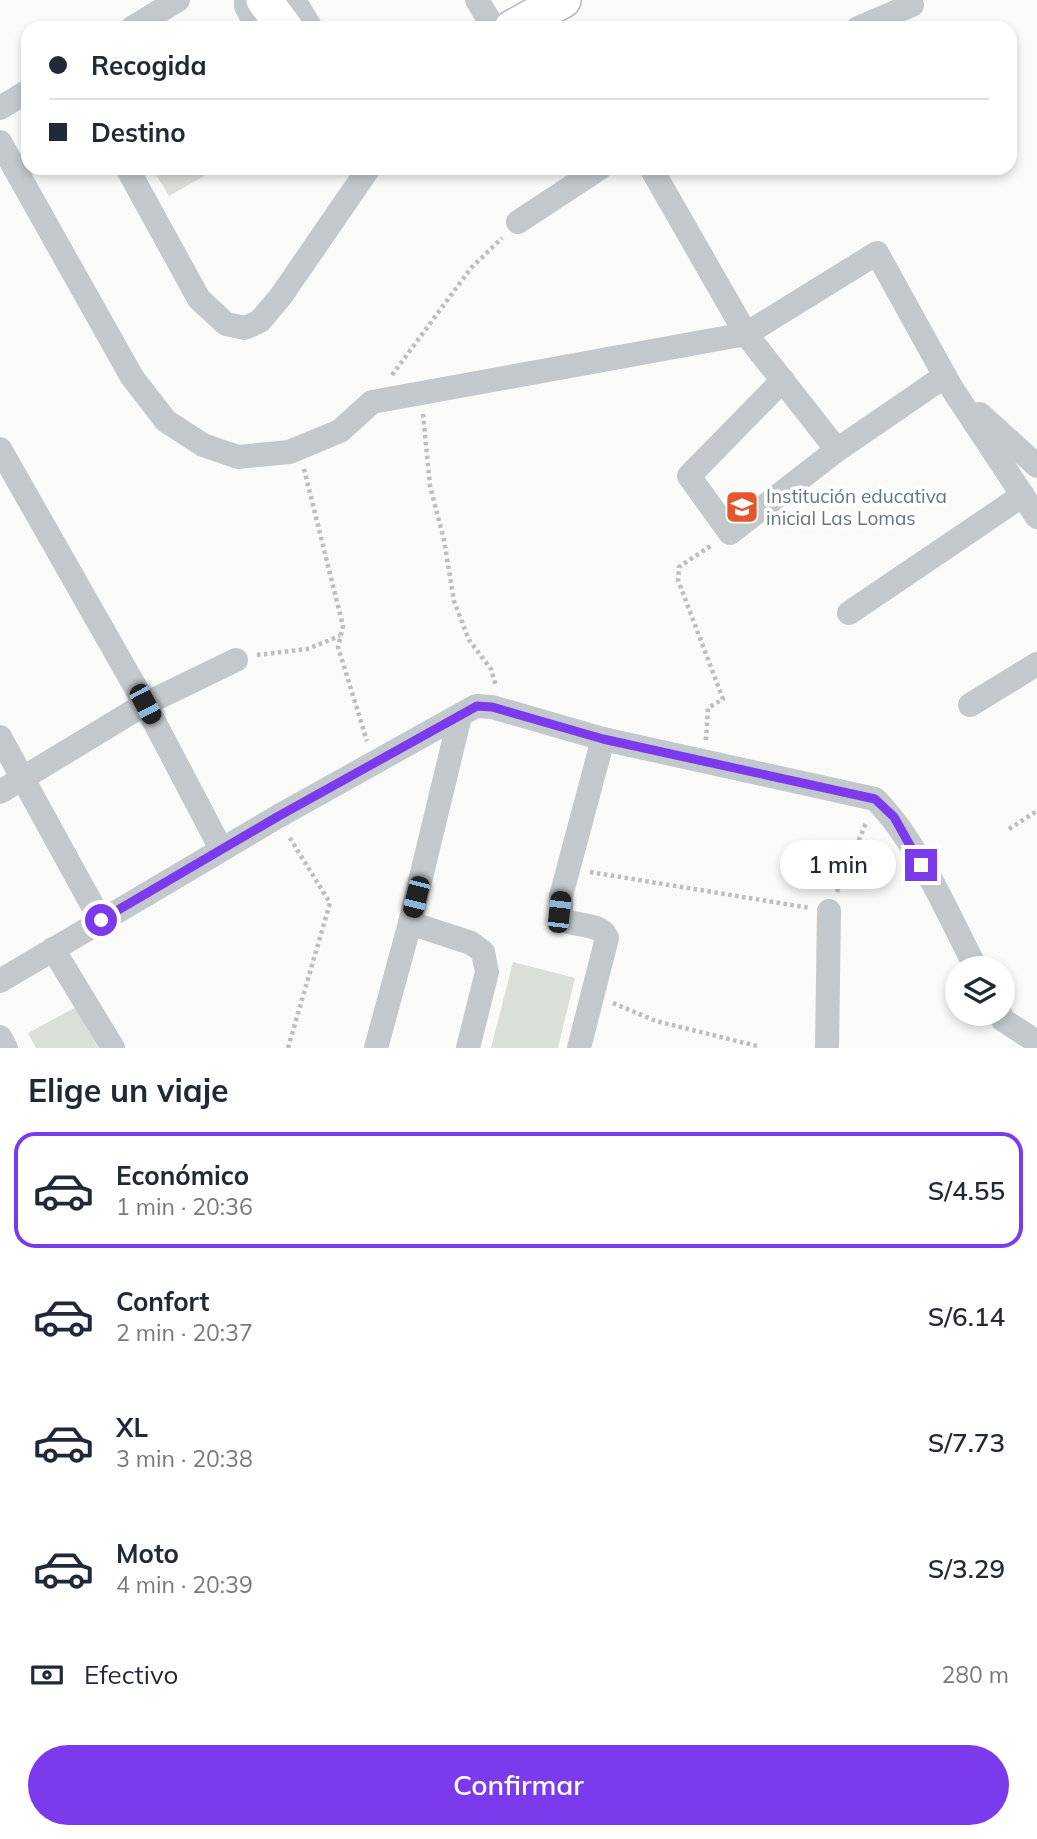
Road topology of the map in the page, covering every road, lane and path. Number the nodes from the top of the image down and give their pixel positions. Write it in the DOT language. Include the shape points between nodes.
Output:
graph roads {
  1 [pos="178,0"];
  2 [pos="246,0"];
  3 [pos="264,0"];
  4 [pos="294,0"];
  5 [pos="477,0"];
  6 [pos="563,0"];
  7 [pos="912,5"];
  8 [pos="144,21"];
  9 [pos="254,21"];
  10 [pos="280,21"];
  11 [pos="307,21"];
  12 [pos="490,21"];
  13 [pos="525,21"];
  14 [pos="874,21"];
  15 [pos="21,95"];
  16 [pos="0,108"];
  17 [pos="0,142"];
  18 [pos="131,175"];
  19 [pos="364,175"];
  20 [pos="589,175"];
  21 [pos="656,175"];
  22 [pos="517,222"];
  23 [pos="746,334"];
  24 [pos="783,380"];
  25 [pos="948,382"];
  26 [pos="430,391"];
  27 [pos="372,402"];
  28 [pos="299,448"];
  29 [pos="0,449"];
  30 [pos="837,450"];
  31 [pos="1037,466"];
  32 [pos="8,483"];
  33 [pos="1023,495"];
  34 [pos="1037,517"];
  35 [pos="730,533"];
  36 [pos="849,613"];
  37 [pos="341,635"];
  38 [pos="236,660"];
  39 [pos="1037,664"];
  40 [pos="145,704"];
  41 [pos="970,705"];
  42 [pos="492,707"];
  43 [pos="460,716"];
  44 [pos="0,737"];
  45 [pos="603,739"];
  46 [pos="378,761"];
  47 [pos="705,761"];
  48 [pos="24,779"];
  49 [pos="0,792"];
  50 [pos="875,799"];
  51 [pos="1037,811"];
  52 [pos="277,817"];
  53 [pos="1009,829"];
  54 [pos="221,849"];
  55 [pos="568,869"];
  56 [pos="829,911"];
  57 [pos="101,920"];
  58 [pos="410,923"];
  59 [pos="53,949"];
  60 [pos="970,956"];
  61 [pos="0,981"];
  62 [pos="592,996"];
  63 [pos="1012,1026"];
  64 [pos="1037,1042"];
  65 [pos="113,1048"];
  66 [pos="288,1048"];
  67 [pos="376,1048"];
  68 [pos="468,1048"];
  69 [pos="579,1048"];
  70 [pos="758,1048"];
  71 [pos="827,1048"];
  1 -- 8 [label="street"];
  2 -- 9 [label="street"];
  3 -- 10 [label="street"];
  4 -- 11 [label="street"];
  5 -- 12 [label="street"];
  6 -- 13 [label="street"];
  7 -- 14 [label="street"];
  15 -- 16 [label="street"];
  17 -- 28 [label="street" via="132,377 166,421 203,445 238,457"];
  18 -- 19 [label="street" via="199,299 226,324 245,328 260,321 281,296"];
  20 -- 22 [label="street"];
  21 -- 23 [label="street"];
  22 -- 27 [label="path" via="471,268"];
  23 -- 24 [label="street"];
  23 -- 25 [label="street" via="877,253"];
  23 -- 26 [label="street"];
  24 -- 30 [label="street"];
  24 -- 35 [label="street" via="689,476"];
  25 -- 30 [label="street"];
  25 -- 31 [label="street"];
  25 -- 33 [label="street"];
  26 -- 27 [label="street"];
  26 -- 42 [label="path" via="423,413 430,486 454,601 469,640 491,669 496,685"];
  27 -- 28 [label="street" via="340,431"];
  28 -- 37 [label="path" via="343,626"];
  29 -- 32 [label="street"];
  30 -- 35 [label="street"];
  32 -- 40 [label="street"];
  33 -- 34 [label="street"];
  33 -- 36 [label="street"];
  35 -- 47 [label="path" via="679,567 678,580 723,699 708,708"];
  37 -- 38 [label="path" via="307,649"];
  37 -- 46 [label="path" via="338,647 347,678 367,742"];
  38 -- 40 [label="street"];
  39 -- 41 [label="street"];
  40 -- 48 [label="street"];
  40 -- 54 [label="street"];
  42 -- 43 [label="street" via="477,706"];
  42 -- 45 [label="street"];
  43 -- 46 [label="street"];
  43 -- 58 [label="street"];
  44 -- 48 [label="street"];
  45 -- 47 [label="street"];
  45 -- 55 [label="street"];
  46 -- 52 [label="street"];
  47 -- 50 [label="street"];
  48 -- 49 [label="street"];
  48 -- 57 [label="street"];
  50 -- 56 [label="path"];
  50 -- 60 [label="street" via="894,817"];
  51 -- 53 [label="path"];
  52 -- 54 [label="street"];
  52 -- 66 [label="path" via="330,903"];
  54 -- 57 [label="street"];
  55 -- 56 [label="path"];
  55 -- 62 [label="street" via="561,919 600,929 607,938"];
  56 -- 71 [label="street"];
  57 -- 59 [label="street"];
  58 -- 67 [label="street"];
  58 -- 68 [label="street" via="471,943 484,952 487,972"];
  59 -- 61 [label="street"];
  59 -- 65 [label="street"];
  62 -- 69 [label="street"];
  62 -- 70 [label="path" via="656,1021"];
  63 -- 64 [label="street"];
}
